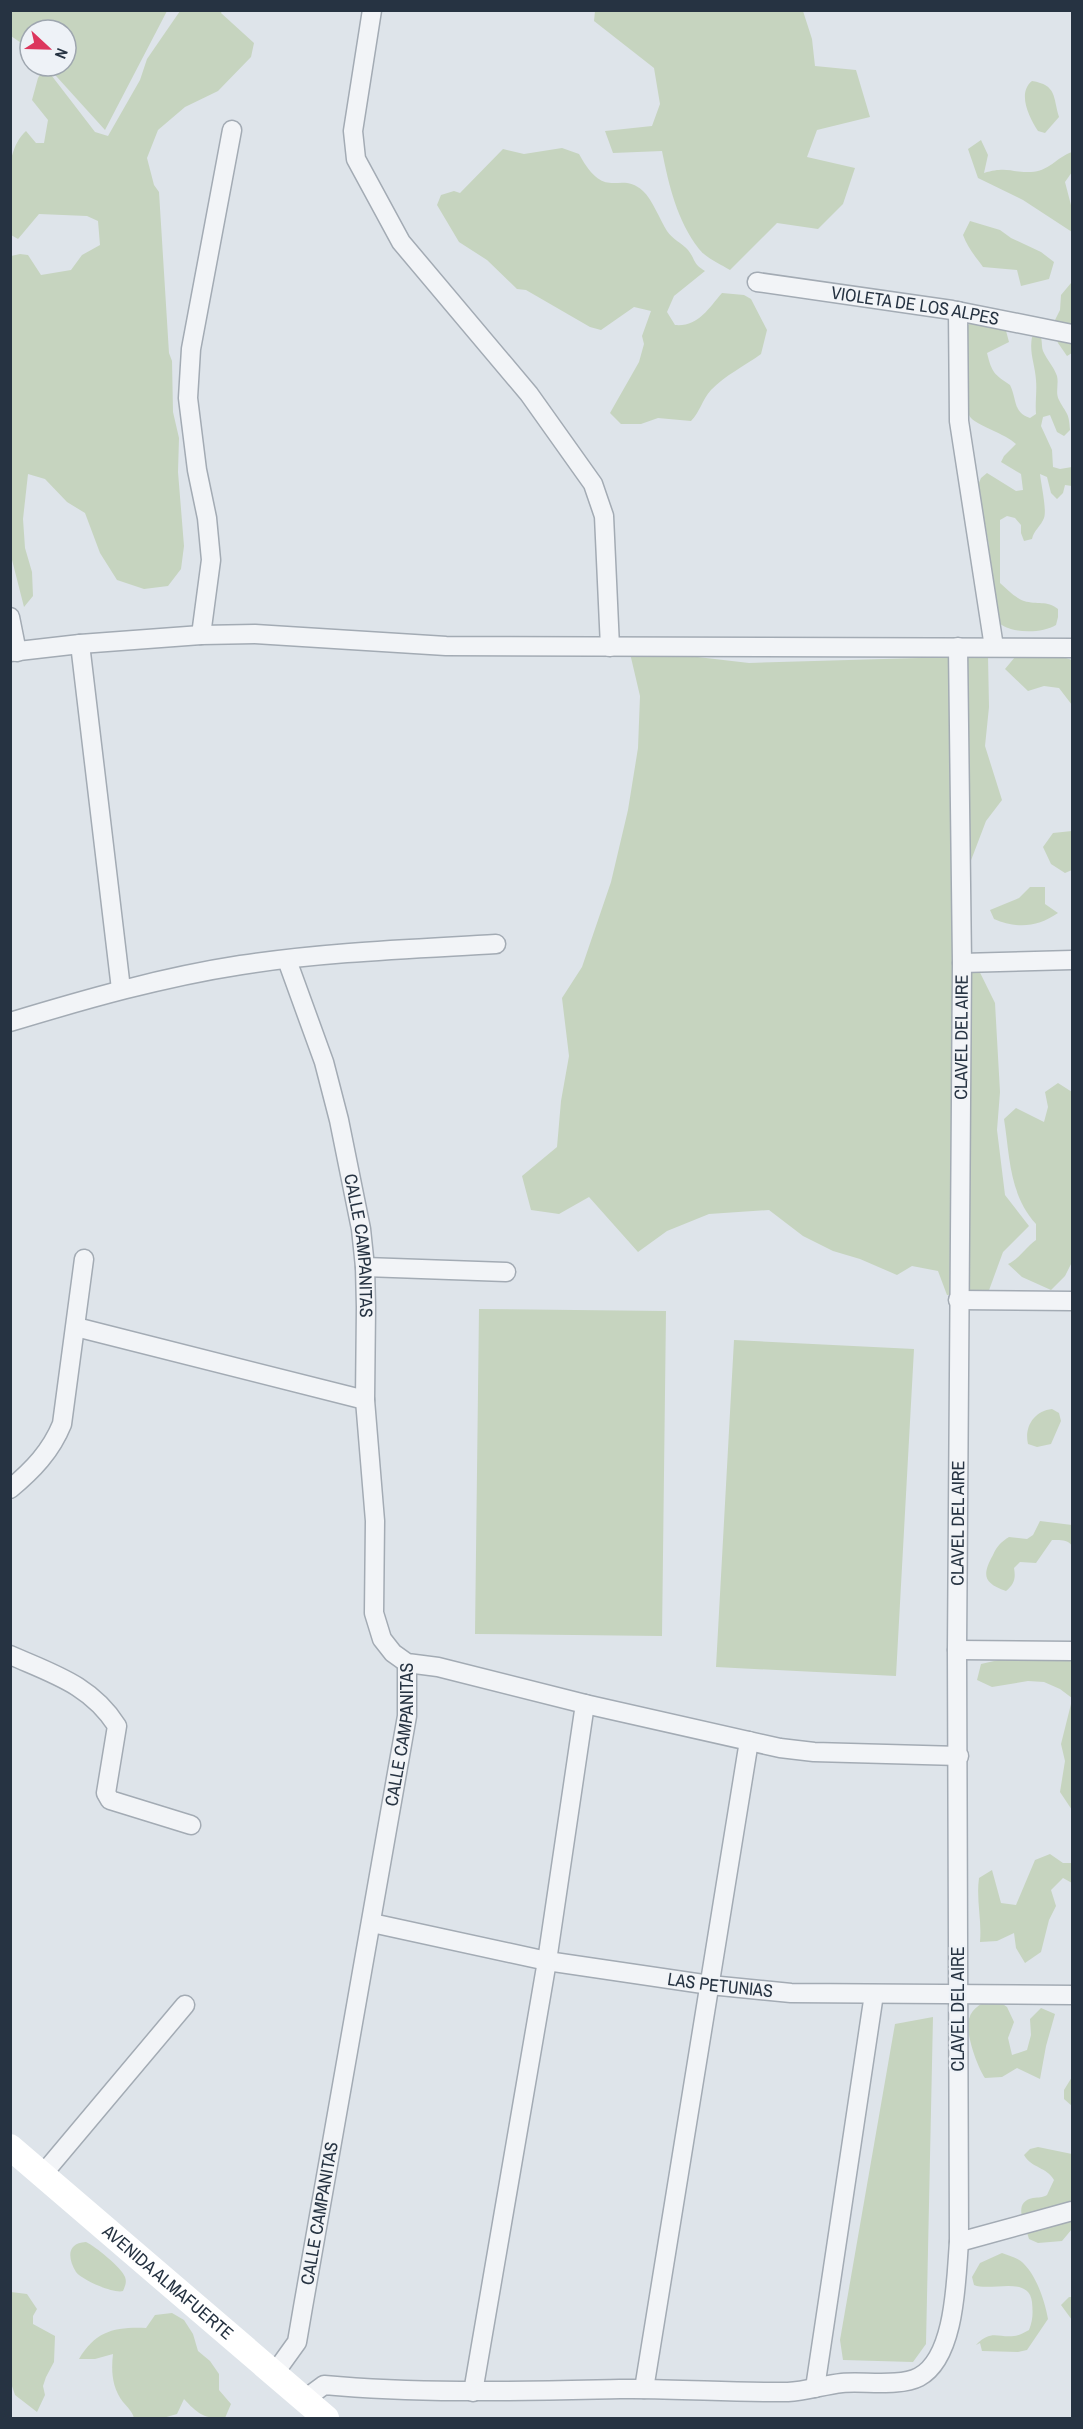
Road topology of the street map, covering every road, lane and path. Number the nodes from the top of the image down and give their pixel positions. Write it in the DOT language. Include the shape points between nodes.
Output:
graph roads {
  1 [pos="372,10"];
  2 [pos="232,130"];
  3 [pos="757,282"];
  4 [pos="958,311"];
  5 [pos="1072,334"];
  6 [pos="10,617"];
  7 [pos="201,635"];
  8 [pos="80,644"];
  9 [pos="958,647"];
  10 [pos="994,647"];
  11 [pos="610,648"];
  12 [pos="1072,648"];
  13 [pos="14,652"];
  14 [pos="496,944"];
  15 [pos="287,960"];
  16 [pos="1072,960"];
  17 [pos="962,963"];
  18 [pos="121,989"];
  19 [pos="10,1022"];
  20 [pos="84,1259"];
  21 [pos="365,1267"];
  22 [pos="506,1272"];
  23 [pos="958,1300"];
  24 [pos="1072,1301"];
  25 [pos="76,1327"];
  26 [pos="365,1400"];
  27 [pos="10,1488"];
  28 [pos="957,1650"];
  29 [pos="1072,1651"];
  30 [pos="10,1655"];
  31 [pos="407,1663"];
  32 [pos="585,1704"];
  33 [pos="749,1741"];
  34 [pos="958,1756"];
  35 [pos="191,1826"];
  36 [pos="372,1923"];
  37 [pos="547,1961"];
  38 [pos="710,1985"];
  39 [pos="874,1994"];
  40 [pos="957,1995"];
  41 [pos="1072,1995"];
  42 [pos="184,2005"];
  43 [pos="10,2147"];
  44 [pos="43,2175"];
  45 [pos="1072,2211"];
  46 [pos="959,2242"];
  47 [pos="274,2374"];
  48 [pos="815,2388"];
  49 [pos="644,2389"];
  50 [pos="473,2392"];
  51 [pos="305,2399"];
  52 [pos="326,2418"];
  1 -- 11 [label="street" via="353,131 356,159 401,242 529,394 593,484 604,516"];
  2 -- 7 [label="street" via="190,359 188,398 211,560"];
  3 -- 4 [label="street, VIOLETA DE LOS ALPES"];
  4 -- 5 [label="street, VIOLETA DE LOS ALPES"];
  4 -- 10 [label="street" via="959,421"];
  6 -- 13 [label="street"];
  7 -- 8 [label="street"];
  7 -- 11 [label="street" via="255,634 446,646"];
  8 -- 13 [label="street"];
  8 -- 18 [label="street"];
  9 -- 10 [label="street"];
  9 -- 11 [label="street"];
  9 -- 17 [label="street, CLAVEL DEL AIRE"];
  10 -- 12 [label="street"];
  14 -- 15 [label="street"];
  15 -- 18 [label="street"];
  15 -- 21 [label="street, CALLE CAMPANITAS" via="324,1062 339,1120"];
  16 -- 17 [label="street"];
  17 -- 23 [label="street, CLAVEL DEL AIRE"];
  18 -- 19 [label="street"];
  20 -- 25 [label="street"];
  21 -- 22 [label="street"];
  21 -- 26 [label="street, CALLE CAMPANITAS"];
  23 -- 24 [label="street"];
  23 -- 28 [label="street, CLAVEL DEL AIRE"];
  25 -- 26 [label="street"];
  25 -- 27 [label="street" via="62,1424 53,1445"];
  26 -- 31 [label="street, CALLE CAMPANITAS" via="375,1521 374,1613 382,1639"];
  28 -- 29 [label="street"];
  28 -- 34 [label="street, CLAVEL DEL AIRE"];
  30 -- 35 [label="street" via="77,1685 117,1726 106,1793 110,1800"];
  31 -- 32 [label="street" via="438,1666"];
  31 -- 36 [label="street, CALLE CAMPANITAS" via="407,1716"];
  32 -- 33 [label="street"];
  32 -- 37 [label="street"];
  33 -- 34 [label="street" via="814,1752"];
  33 -- 38 [label="street"];
  34 -- 40 [label="street, CLAVEL DEL AIRE"];
  36 -- 37 [label="street, LAS PETUNIAS"];
  36 -- 47 [label="street, CALLE CAMPANITAS" via="297,2342"];
  37 -- 38 [label="street, LAS PETUNIAS"];
  37 -- 50 [label="street"];
  38 -- 39 [label="street, LAS PETUNIAS" via="791,1993"];
  38 -- 49 [label="street"];
  39 -- 40 [label="street, LAS PETUNIAS"];
  39 -- 48 [label="street"];
  40 -- 41 [label="street, LAS PETUNIAS"];
  40 -- 46 [label="street, CLAVEL DEL AIRE"];
  42 -- 44 [label="street"];
  43 -- 44 [label="street, AVENIDA ALMAFUERTE"];
  44 -- 47 [label="street, AVENIDA ALMAFUERTE"];
  45 -- 46 [label="street"];
  46 -- 48 [label="street, CLAVEL DEL AIRE" via="953,2311 934,2362 920,2376 907,2381 841,2383"];
  47 -- 51 [label="street, AVENIDA ALMAFUERTE"];
  48 -- 49 [label="street" via="790,2392"];
  49 -- 50 [label="street"];
  50 -- 51 [label="street" via="324,2385"];
  51 -- 52 [label="street, AVENIDA ALMAFUERTE"];
}
